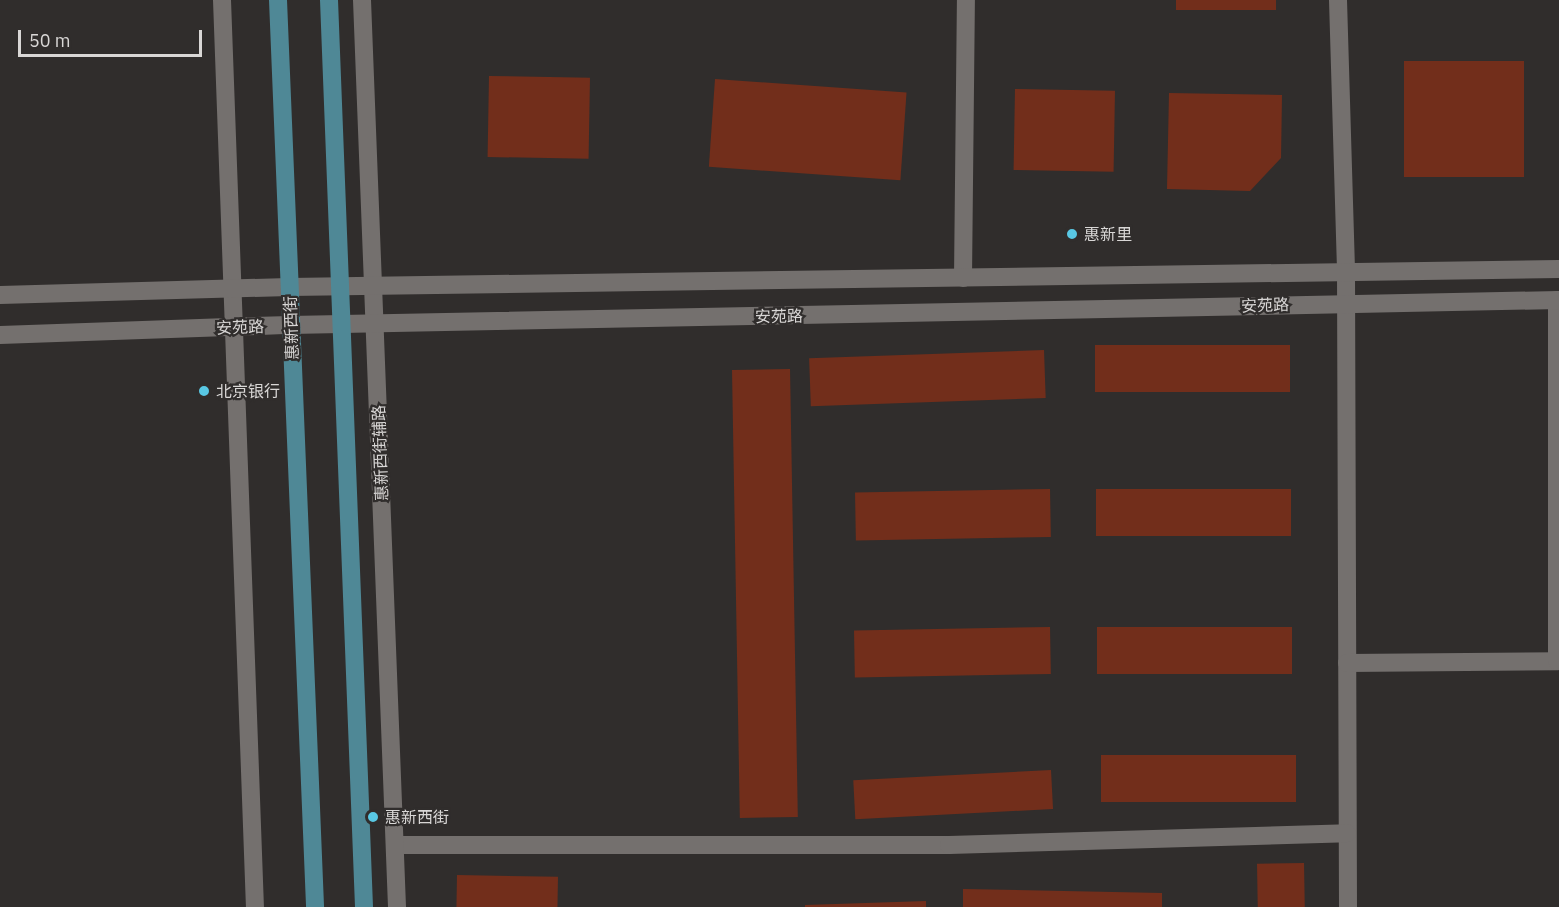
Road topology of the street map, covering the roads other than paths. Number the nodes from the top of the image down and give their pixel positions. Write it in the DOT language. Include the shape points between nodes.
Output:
graph roads {
  1 [pos="222,0"];
  2 [pos="278,0"];
  3 [pos="329,0"];
  4 [pos="362,0"];
  5 [pos="966,0"];
  6 [pos="1338,0"];
  7 [pos="1559,269"];
  8 [pos="1346,272"];
  9 [pos="963,278"];
  10 [pos="289,287"];
  11 [pos="340,287"];
  12 [pos="374,287"];
  13 [pos="232,290"];
  14 [pos="0,295"];
  15 [pos="1558,300"];
  16 [pos="1346,303"];
  17 [pos="375,323"];
  18 [pos="290,325"];
  19 [pos="341,325"];
  20 [pos="234,327"];
  21 [pos="0,335"];
  22 [pos="1558,445"];
  23 [pos="1347,663"];
  24 [pos="1558,670"];
  25 [pos="1347,833"];
  26 [pos="395,845"];
  27 [pos="255,907"];
  28 [pos="315,907"];
  29 [pos="364,907"];
  30 [pos="397,907"];
  31 [pos="1348,907"];
  1 -- 13 [label="street"];
  2 -- 10 [label="main road, 惠新西街"];
  3 -- 11 [label="main road"];
  4 -- 12 [label="street, 惠新西街辅路"];
  5 -- 9 [label="street"];
  6 -- 8 [label="street"];
  7 -- 8 [label="street, 安苑路"];
  8 -- 9 [label="street, 安苑路"];
  8 -- 16 [label="street"];
  9 -- 12 [label="street, 安苑路"];
  10 -- 11 [label="street, 安苑路"];
  10 -- 13 [label="street, 安苑路"];
  10 -- 18 [label="main road, 惠新西街"];
  11 -- 12 [label="street, 安苑路"];
  11 -- 19 [label="main road"];
  12 -- 17 [label="street, 惠新西街辅路"];
  13 -- 14 [label="street, 安苑路"];
  13 -- 20 [label="street"];
  15 -- 16 [label="street, 安苑路"];
  15 -- 22 [label="street"];
  16 -- 17 [label="street, 安苑路"];
  16 -- 23 [label="street"];
  17 -- 19 [label="street, 安苑路"];
  17 -- 26 [label="street, 惠新西街辅路"];
  18 -- 19 [label="street, 安苑路"];
  18 -- 20 [label="street, 安苑路"];
  18 -- 28 [label="main road, 惠新西街"];
  19 -- 29 [label="main road"];
  20 -- 21 [label="street, 安苑路"];
  20 -- 27 [label="street"];
  22 -- 24 [label="street"];
  23 -- 24 [label="street"];
  23 -- 25 [label="street"];
  25 -- 26 [label="street" via="949,845"];
  25 -- 31 [label="street"];
  26 -- 30 [label="street, 惠新西街辅路"];
}
